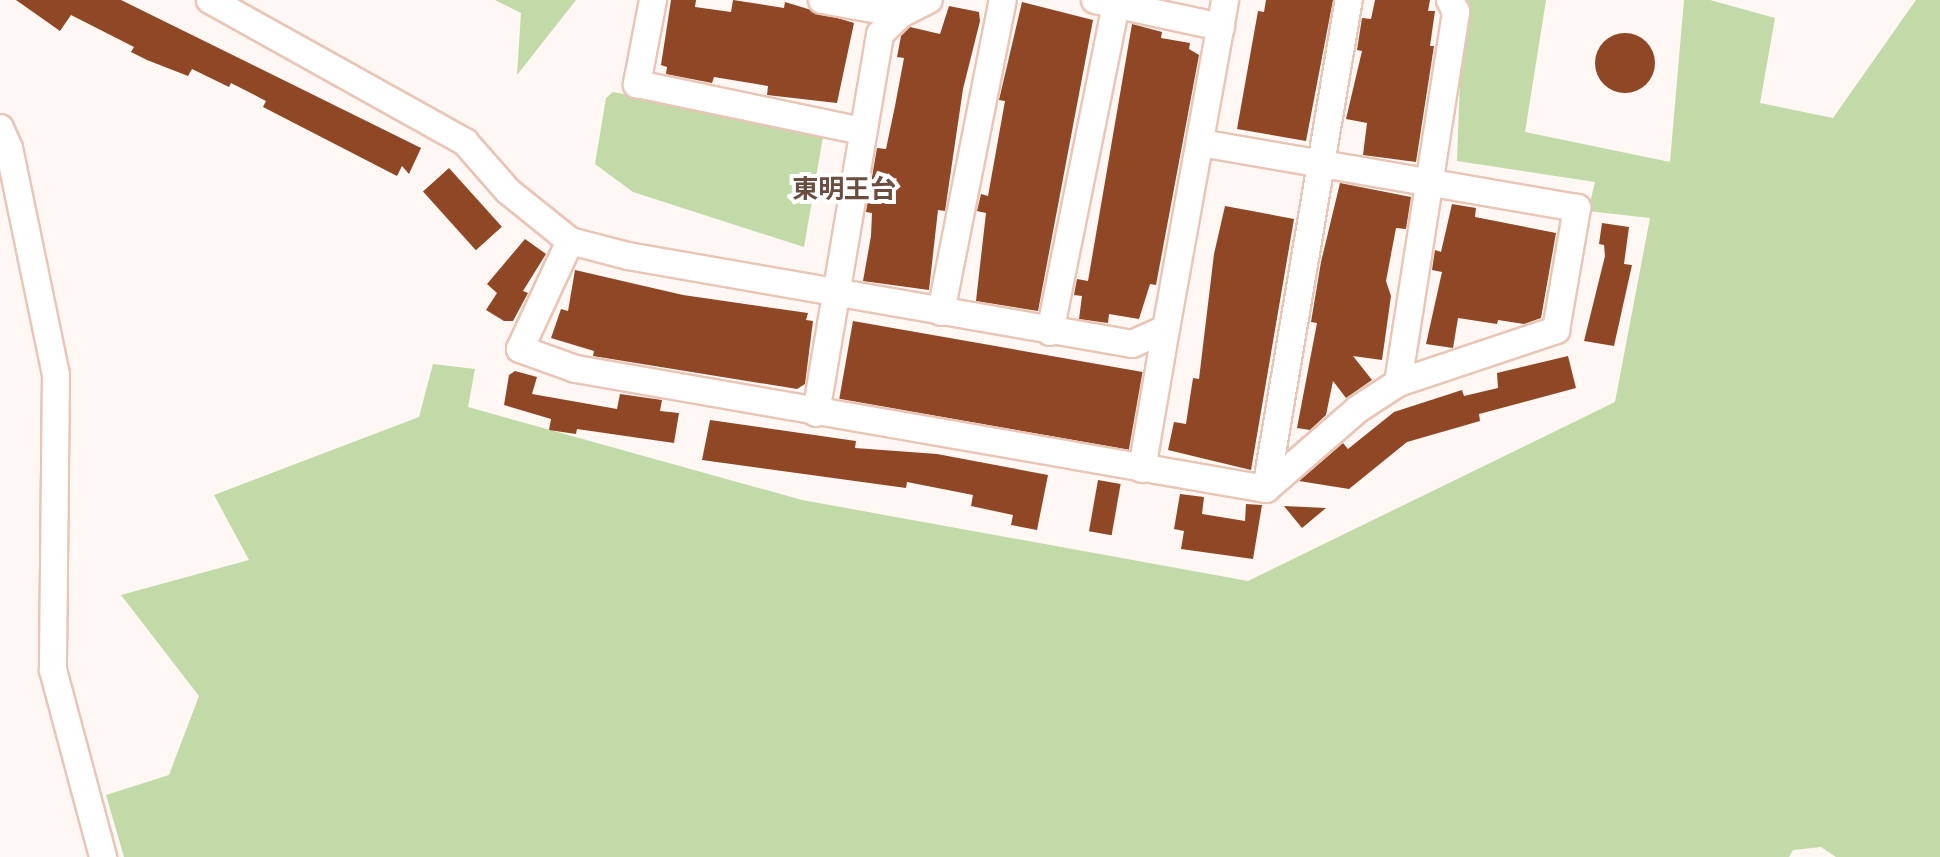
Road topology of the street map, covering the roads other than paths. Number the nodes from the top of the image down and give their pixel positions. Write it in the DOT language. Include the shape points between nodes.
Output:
graph roads {
  1 [pos="210,0"];
  2 [pos="653,0"];
  3 [pos="822,0"];
  4 [pos="929,0"];
  5 [pos="1003,0"];
  6 [pos="1225,0"];
  7 [pos="1349,0"];
  8 [pos="1450,0"];
  9 [pos="1106,2"];
  10 [pos="901,14"];
  11 [pos="1221,27"];
  12 [pos="0,128"];
  13 [pos="862,131"];
  14 [pos="1201,143"];
  15 [pos="1323,161"];
  16 [pos="1429,183"];
  17 [pos="570,241"];
  18 [pos="835,292"];
  19 [pos="941,312"];
  20 [pos="1166,329"];
  21 [pos="1050,332"];
  22 [pos="1398,383"];
  23 [pos="816,413"];
  24 [pos="1142,469"];
  25 [pos="1266,489"];
  26 [pos="103,857"];
  1 -- 17 [label="street" via="465,142 538,219"];
  2 -- 13 [label="street" via="637,84"];
  3 -- 10 [label="street"];
  4 -- 10 [label="street"];
  5 -- 19 [label="street"];
  6 -- 11 [label="street"];
  7 -- 15 [label="street"];
  8 -- 16 [label="street" via="1456,12"];
  9 -- 11 [label="street"];
  9 -- 21 [label="street"];
  10 -- 13 [label="street" via="880,34"];
  11 -- 14 [label="street"];
  12 -- 26 [label="street" via="9,148 56,374 53,670"];
  13 -- 18 [label="street"];
  14 -- 15 [label="street"];
  14 -- 20 [label="street"];
  15 -- 16 [label="street"];
  15 -- 25 [label="street"];
  16 -- 22 [label="street"];
  16 -- 22 [label="street" via="1577,208 1556,330"];
  17 -- 18 [label="street"];
  17 -- 23 [label="street" via="520,349 576,369"];
  18 -- 19 [label="street"];
  18 -- 23 [label="street"];
  19 -- 21 [label="street"];
  20 -- 21 [label="street" via="1132,344"];
  20 -- 24 [label="street"];
  22 -- 25 [label="street" via="1358,409"];
  23 -- 24 [label="street"];
  24 -- 25 [label="street"];
}
